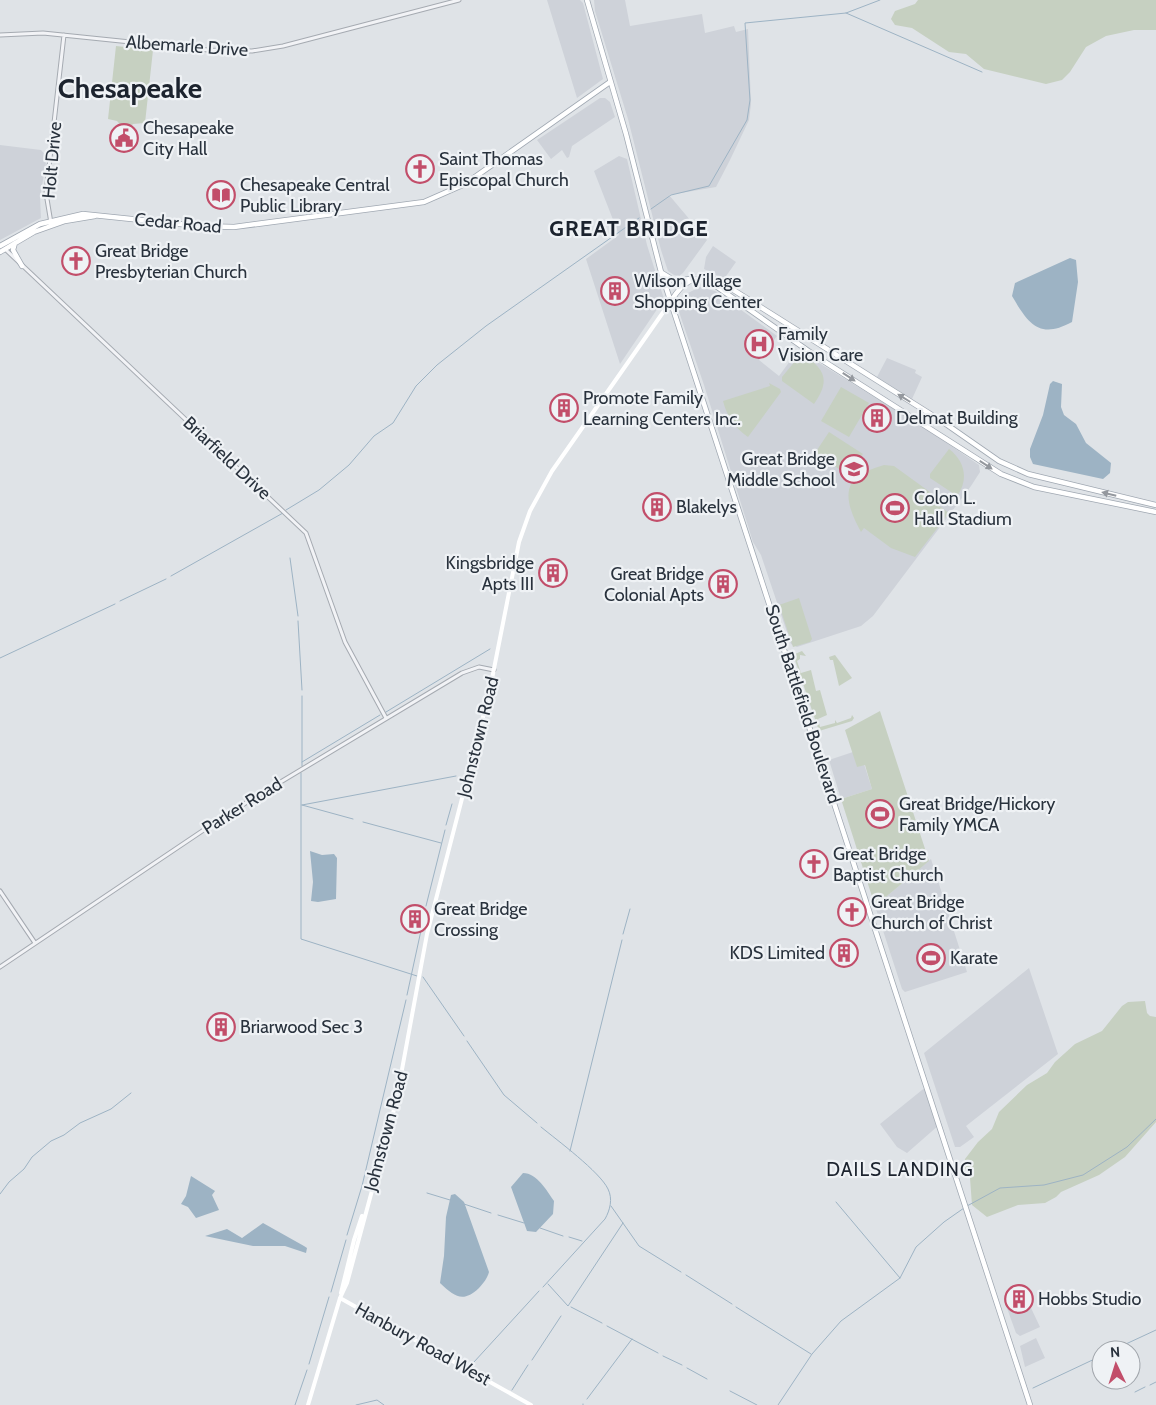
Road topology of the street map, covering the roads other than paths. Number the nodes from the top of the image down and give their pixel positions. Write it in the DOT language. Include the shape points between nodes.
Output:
graph roads {
  1 [pos="459,0"];
  2 [pos="587,0"];
  3 [pos="0,35"];
  4 [pos="64,35"];
  5 [pos="610,82"];
  6 [pos="51,223"];
  7 [pos="16,242"];
  8 [pos="2,245"];
  9 [pos="2,251"];
  10 [pos="22,266"];
  11 [pos="661,272"];
  12 [pos="696,278"];
  13 [pos="710,278"];
  14 [pos="720,289"];
  15 [pos="670,301"];
  16 [pos="763,309"];
  17 [pos="1156,505"];
  18 [pos="1156,512"];
  19 [pos="494,670"];
  20 [pos="386,718"];
  21 [pos="0,891"];
  22 [pos="36,943"];
  23 [pos="0,966"];
  24 [pos="340,1298"];
  25 [pos="308,1405"];
  26 [pos="532,1405"];
  27 [pos="1030,1405"];
  1 -- 4 [label="street, Albemarle Drive" via="252,52"];
  2 -- 5 [label="main road, South Battlefield Boulevard"];
  3 -- 4 [label="street, Albemarle Drive" via="28,32"];
  4 -- 6 [label="street, Holt Drive" via="46,193"];
  5 -- 6 [label="main road, Cedar Road" via="464,184 424,202 234,227 193,226 97,215"];
  5 -- 11 [label="main road, South Battlefield Boulevard"];
  6 -- 7 [label="main road, Cedar Road"];
  6 -- 8 [label="main road, Cedar Road" via="24,231"];
  7 -- 9 [label="main road, Cedar Road"];
  7 -- 10 [label="main road" via="13,250"];
  8 -- 9 [label="street"];
  9 -- 10 [label="street, Briarfield Drive"];
  10 -- 20 [label="street, Briarfield Drive" via="306,533 345,642"];
  11 -- 12 [label="main road" via="674,281"];
  11 -- 15 [label="main road, South Battlefield Boulevard"];
  12 -- 13 [label="main road"];
  12 -- 15 [label="main road" via="680,288"];
  13 -- 14 [label="main road"];
  13 -- 16 [label="main road"];
  14 -- 16 [label="main road" via="726,289"];
  14 -- 18 [label="main road, one-way" via="817,357 1001,474 1041,488"];
  15 -- 19 [label="main road, Johnstown Road" via="537,497 516,552"];
  15 -- 27 [label="main road, South Battlefield Boulevard"];
  17 -- 16 [label="main road, one-way" via="1052,481 999,461"];
  19 -- 20 [label="street, Parker Road" via="479,666 471,668"];
  19 -- 24 [label="main road, Johnstown Road" via="427,934 396,1102 347,1283"];
  20 -- 22 [label="street, Parker Road" via="229,813"];
  21 -- 22 [label="street"];
  22 -- 23 [label="street, Parker Road"];
  24 -- 25 [label="main road, Johnstown Road"];
  24 -- 26 [label="main road, Hanbury Road West"];
}
